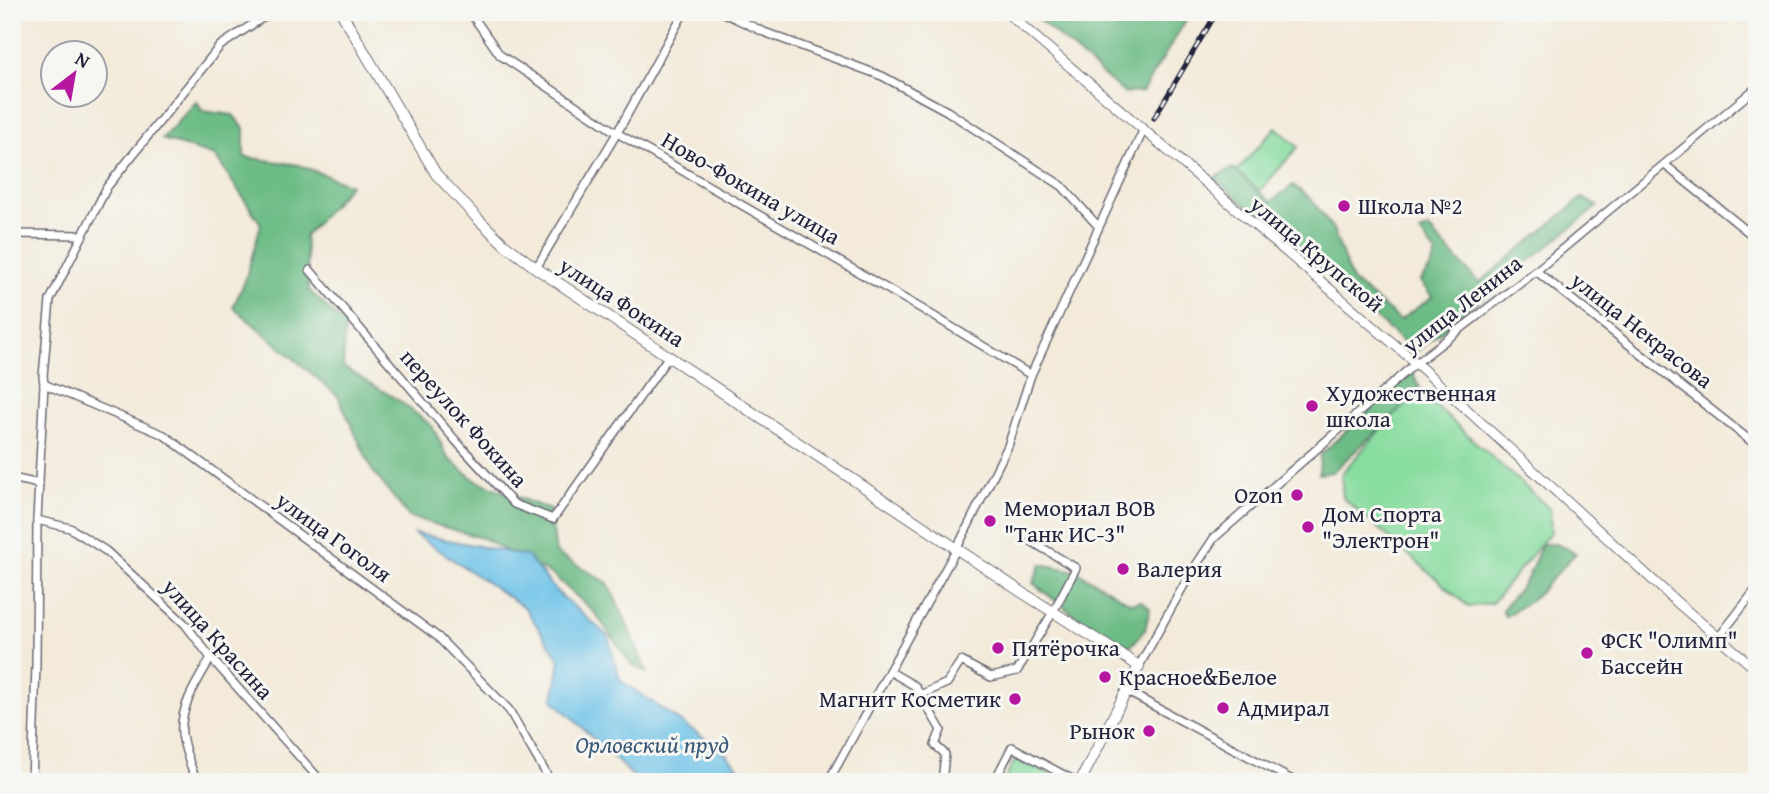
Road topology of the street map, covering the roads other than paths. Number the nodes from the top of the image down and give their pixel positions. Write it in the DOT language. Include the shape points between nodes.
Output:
graph roads {
  1 [pos="271,12"];
  2 [pos="341,12"];
  3 [pos="470,12"];
  4 [pos="684,12"];
  5 [pos="722,12"];
  6 [pos="1006,12"];
  7 [pos="1757,87"];
  8 [pos="1143,131"];
  9 [pos="617,133"];
  10 [pos="1665,165"];
  11 [pos="1098,226"];
  12 [pos="12,234"];
  13 [pos="83,235"];
  14 [pos="1757,239"];
  15 [pos="536,268"];
  16 [pos="310,270"];
  17 [pos="1536,271"];
  18 [pos="669,356"];
  19 [pos="1416,363"];
  20 [pos="1031,375"];
  21 [pos="44,384"];
  22 [pos="1757,446"];
  23 [pos="12,478"];
  24 [pos="39,484"];
  25 [pos="37,520"];
  26 [pos="1031,541"];
  27 [pos="957,548"];
  28 [pos="1757,588"];
  29 [pos="1053,612"];
  30 [pos="1719,637"];
  31 [pos="211,658"];
  32 [pos="1139,666"];
  33 [pos="1757,670"];
  34 [pos="889,671"];
  35 [pos="1126,691"];
  36 [pos="920,695"];
  37 [pos="32,782"];
  38 [pos="197,782"];
  39 [pos="322,782"];
  40 [pos="551,782"];
  41 [pos="828,782"];
  42 [pos="942,782"];
  43 [pos="994,782"];
  44 [pos="1079,782"];
  45 [pos="1296,782"];
  1 -- 13 [label="street" via="220,46 107,187"];
  2 -- 15 [label="main road, улица Фокина" via="436,174 504,244"];
  3 -- 9 [label="street, Ново-Фокина улица" via="500,55"];
  4 -- 9 [label="street"];
  5 -- 11 [label="street" via="882,76 947,111 1062,186"];
  6 -- 8 [label="street, улица Крупской"];
  7 -- 10 [label="street, улица Ленина"];
  8 -- 11 [label="street"];
  8 -- 19 [label="street, улица Крупской"];
  9 -- 15 [label="street"];
  9 -- 20 [label="street, Ново-Фокина улица"];
  10 -- 14 [label="street"];
  10 -- 17 [label="street, улица Ленина"];
  11 -- 20 [label="street"];
  12 -- 13 [label="street"];
  13 -- 21 [label="street" via="50,300"];
  15 -- 18 [label="main road, улица Фокина"];
  16 -- 18 [label="street, переулок Фокина" via="514,505 553,519"];
  17 -- 19 [label="street, улица Ленина"];
  17 -- 22 [label="street, улица Некрасова"];
  18 -- 27 [label="main road, улица Фокина"];
  19 -- 30 [label="street, улица Крупской"];
  19 -- 32 [label="street, улица Ленина" via="1214,538"];
  20 -- 27 [label="street" via="1008,446"];
  21 -- 24 [label="street"];
  21 -- 40 [label="street, улица Гоголя" via="164,435 438,637 509,710"];
  23 -- 24 [label="street"];
  24 -- 25 [label="street"];
  25 -- 31 [label="street, улица Красина" via="70,528 106,551 185,624"];
  25 -- 37 [label="street"];
  26 -- 29 [label="street" via="1076,568"];
  27 -- 29 [label="main road, улица Фокина"];
  27 -- 34 [label="street"];
  28 -- 30 [label="street"];
  29 -- 32 [label="main road, улица Фокина"];
  29 -- 36 [label="street" via="1017,671 991,677 961,661 947,683"];
  30 -- 33 [label="street, улица Крупской"];
  31 -- 38 [label="street" via="183,717 182,733"];
  31 -- 39 [label="street, улица Красина"];
  32 -- 35 [label="main road, улица Ленина"];
  34 -- 36 [label="street" via="915,686"];
  34 -- 41 [label="street"];
  35 -- 44 [label="main road, улица Ленина"];
  35 -- 45 [label="street"];
  36 -- 42 [label="street" via="941,730 935,745 945,754"];
  43 -- 44 [label="street" via="1012,747"];
}
